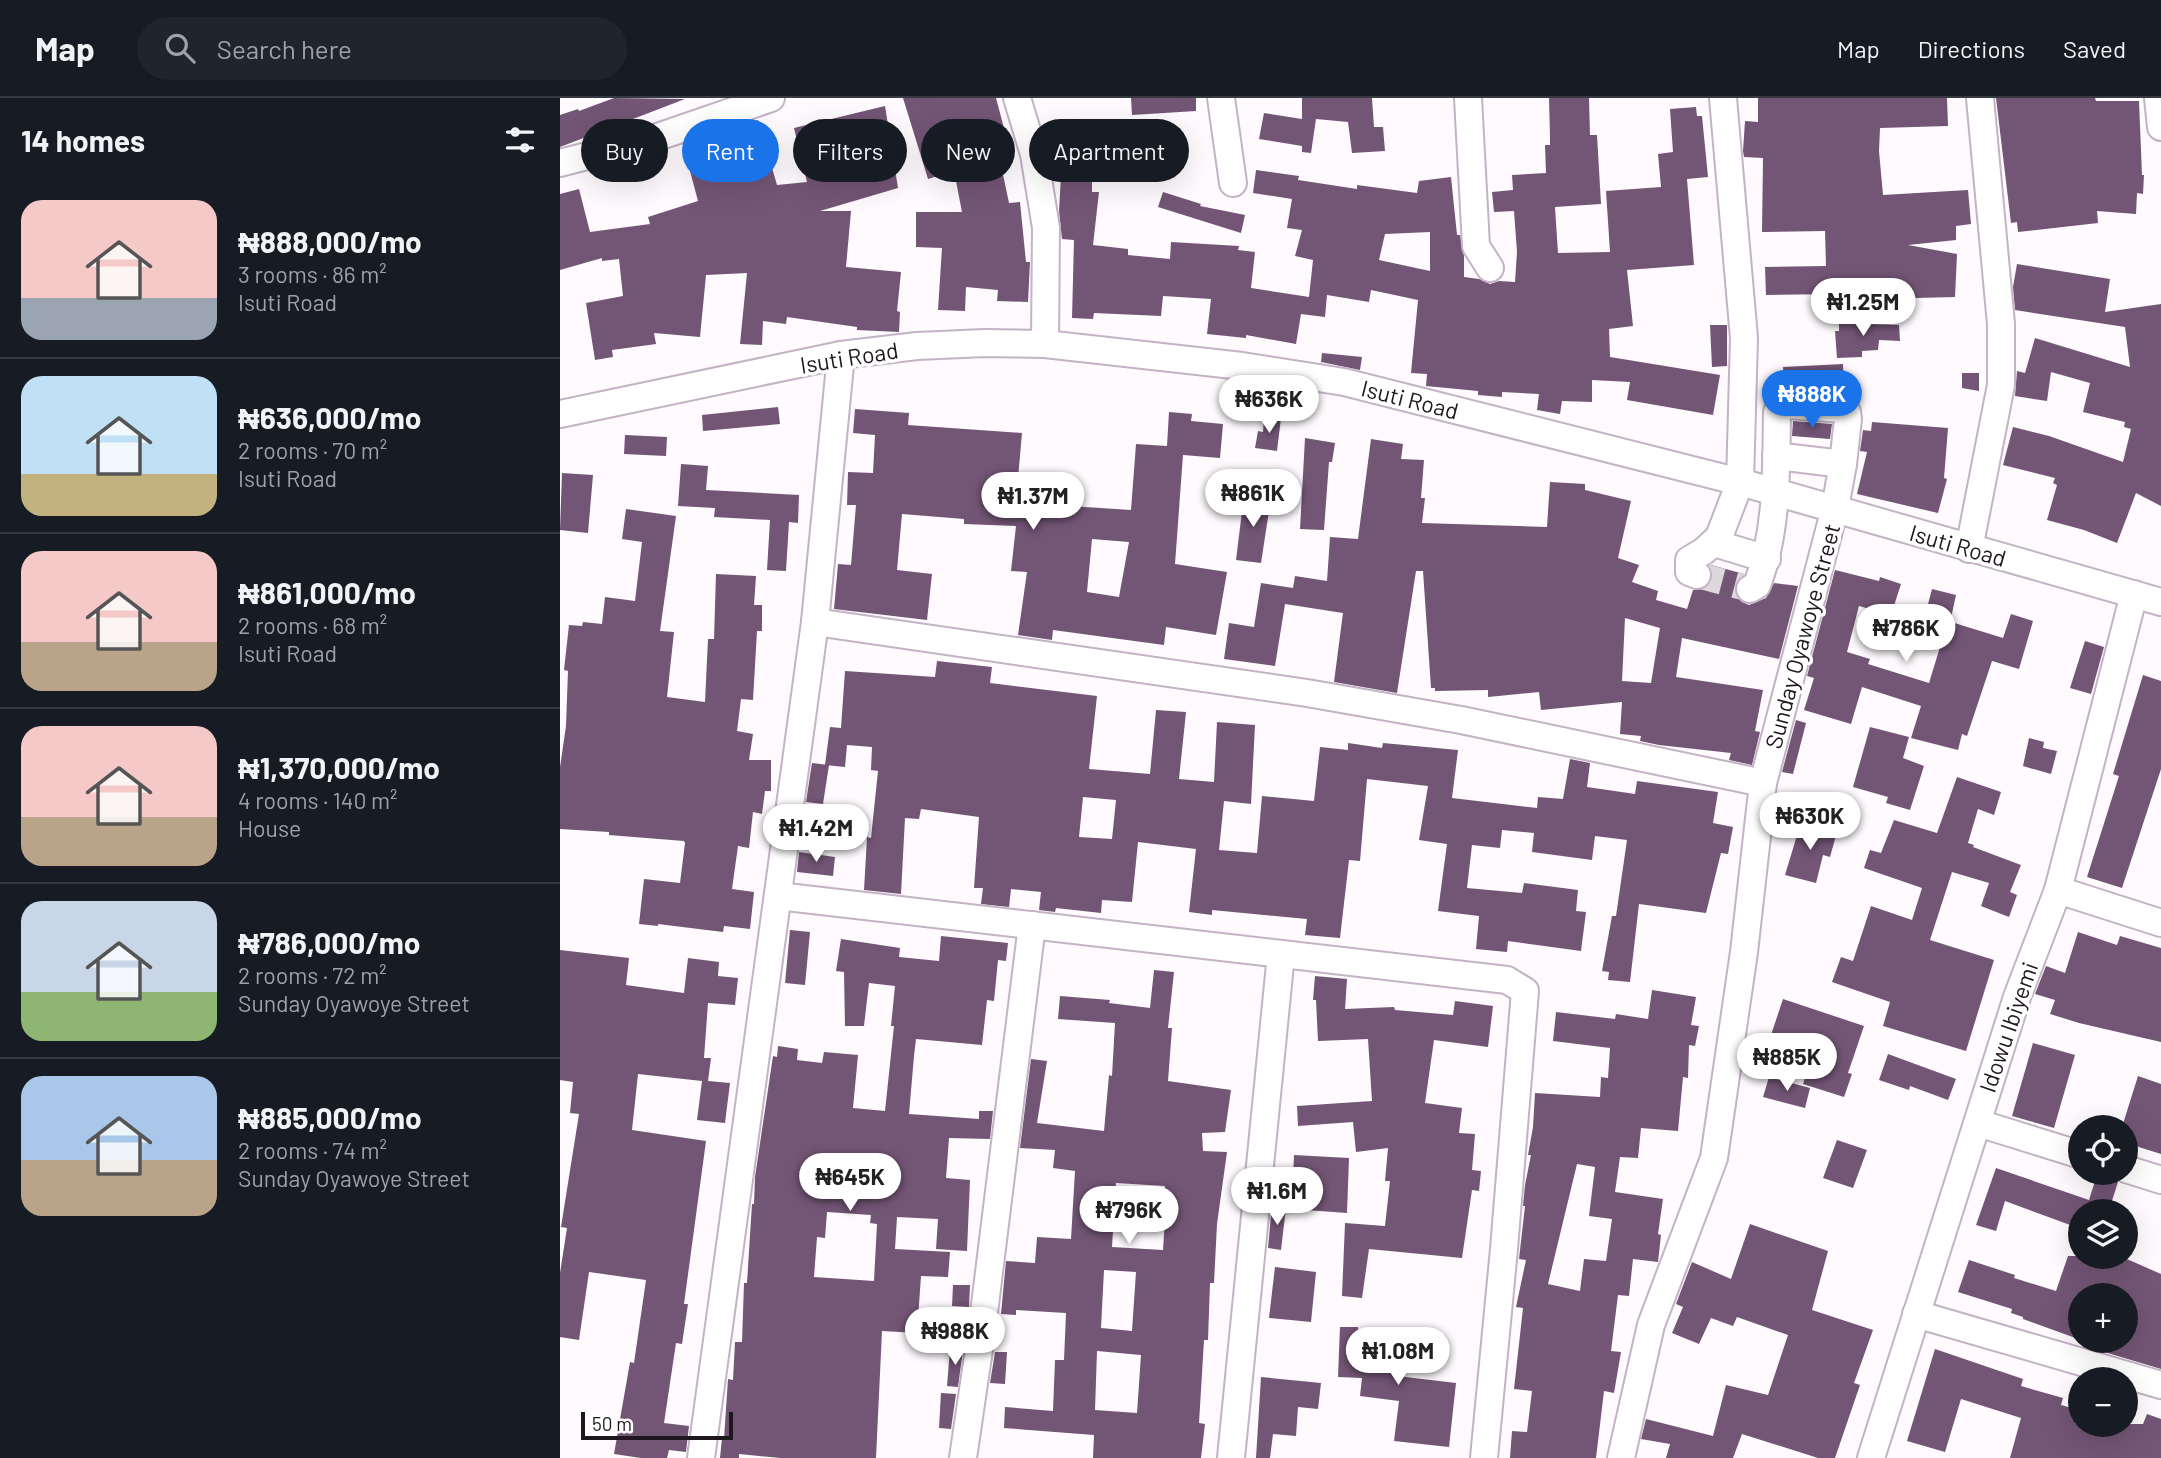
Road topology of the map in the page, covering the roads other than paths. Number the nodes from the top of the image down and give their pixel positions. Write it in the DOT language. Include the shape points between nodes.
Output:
graph roads {
  1 [pos="768,98"];
  2 [pos="1017,98"];
  3 [pos="1221,98"];
  4 [pos="1468,98"];
  5 [pos="1723,98"];
  6 [pos="1980,98"];
  7 [pos="2158,98"];
  8 [pos="2161,127"];
  9 [pos="560,163"];
  10 [pos="1233,183"];
  11 [pos="1490,268"];
  12 [pos="1045,344"];
  13 [pos="841,355"];
  14 [pos="560,414"];
  15 [pos="1776,456"];
  16 [pos="1843,464"];
  17 [pos="1740,482"];
  18 [pos="1775,491"];
  19 [pos="1836,509"];
  20 [pos="1714,543"];
  21 [pos="1969,549"];
  22 [pos="1767,559"];
  23 [pos="1698,575"];
  24 [pos="1750,589"];
  25 [pos="2134,594"];
  26 [pos="2161,602"];
  27 [pos="815,622"];
  28 [pos="1763,783"];
  29 [pos="2058,890"];
  30 [pos="778,896"];
  31 [pos="2161,923"];
  32 [pos="1032,925"];
  33 [pos="1282,954"];
  34 [pos="1991,1127"];
  35 [pos="2068,1151"];
  36 [pos="2138,1173"];
  37 [pos="2161,1180"];
  38 [pos="1916,1314"];
  39 [pos="2161,1385"];
  40 [pos="701,1458"];
  41 [pos="964,1458"];
  42 [pos="1231,1458"];
  43 [pos="1484,1458"];
  44 [pos="1621,1458"];
  45 [pos="1871,1458"];
  1 -- 9 [label="street" via="649,140"];
  2 -- 12 [label="street" via="1034,154 1046,228"];
  3 -- 10 [label="street"];
  4 -- 11 [label="street" via="1476,246"];
  5 -- 17 [label="street" via="1744,338"];
  6 -- 21 [label="street" via="2001,324 2001,385"];
  7 -- 8 [label="street"];
  12 -- 13 [label="street, Isuti Road" via="917,346"];
  12 -- 17 [label="street, Isuti Road" via="1344,382"];
  13 -- 14 [label="street, Isuti Road"];
  13 -- 27 [label="street"];
  15 -- 16 [label="street"];
  15 -- 16 [label="street, Sunday Oyawoye Street" via="1780,406 1842,409 1848,419"];
  15 -- 18 [label="street"];
  16 -- 19 [label="street, Sunday Oyawoye Street"];
  17 -- 18 [label="street, Isuti Road"];
  17 -- 20 [label="street"];
  18 -- 19 [label="street, Isuti Road"];
  18 -- 22 [label="street"];
  19 -- 21 [label="street, Isuti Road"];
  19 -- 28 [label="street, Sunday Oyawoye Street"];
  20 -- 22 [label="street"];
  20 -- 23 [label="street" via="1689,560 1689,572"];
  21 -- 25 [label="street, Isuti Road"];
  22 -- 24 [label="street" via="1757,585"];
  25 -- 26 [label="street, Isuti Road"];
  25 -- 29 [label="street, Idowu Ibiyemi"];
  27 -- 28 [label="street" via="1461,719"];
  27 -- 30 [label="street"];
  28 -- 44 [label="street, Sunday Oyawoye Street" via="1714,1158 1651,1325"];
  29 -- 31 [label="street"];
  29 -- 38 [label="street, Idowu Ibiyemi" via="2017,997"];
  30 -- 32 [label="street"];
  30 -- 40 [label="street"];
  32 -- 33 [label="street"];
  32 -- 41 [label="street"];
  33 -- 42 [label="street"];
  33 -- 43 [label="street" via="1507,980 1525,991"];
  34 -- 35 [label="street"];
  36 -- 37 [label="street"];
  38 -- 39 [label="street"];
  38 -- 45 [label="street, Idowu Ibiyemi"];
}
